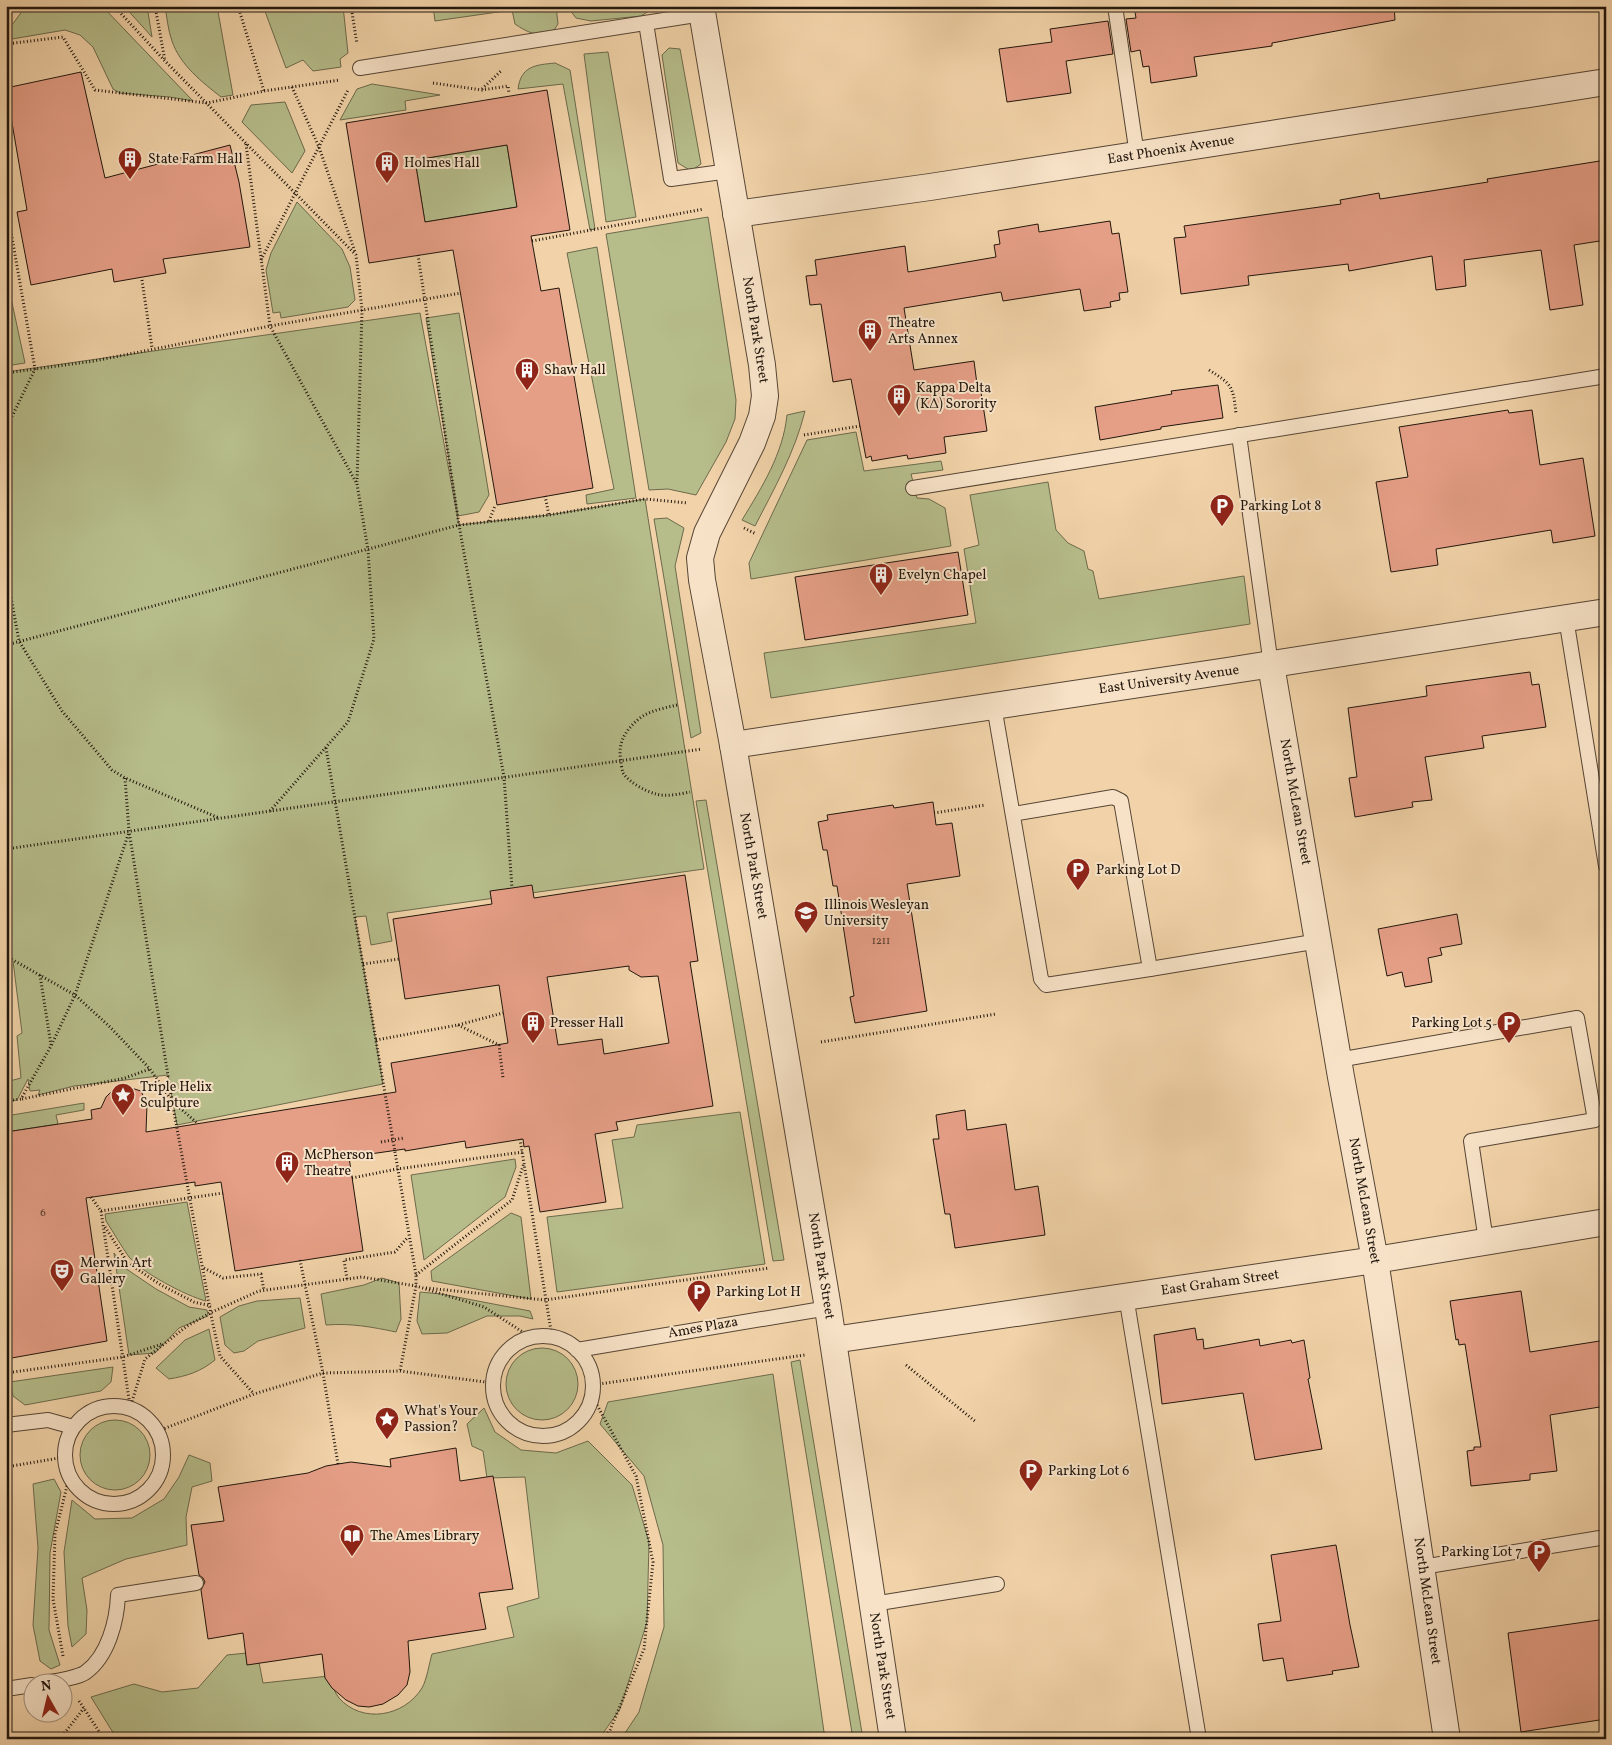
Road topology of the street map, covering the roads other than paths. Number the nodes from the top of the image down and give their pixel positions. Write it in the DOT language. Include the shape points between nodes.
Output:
graph roads {
  1 [pos="1115,6"];
  2 [pos="701,10"];
  3 [pos="646,23"];
  4 [pos="360,68"];
  5 [pos="1606,82"];
  6 [pos="1136,155"];
  7 [pos="729,171"];
  8 [pos="735,208"];
  9 [pos="1606,376"];
  10 [pos="1239,436"];
  11 [pos="913,488"];
  12 [pos="1606,612"];
  13 [pos="1566,618"];
  14 [pos="1270,665"];
  15 [pos="994,706"];
  16 [pos="733,745"];
  17 [pos="1012,807"];
  18 [pos="1606,866"];
  19 [pos="1319,941"];
  20 [pos="1150,969"];
  21 [pos="1338,1060"];
  22 [pos="1606,1222"];
  23 [pos="1486,1241"];
  24 [pos="1375,1260"];
  25 [pos="1126,1296"];
  26 [pos="828,1308"];
  27 [pos="834,1345"];
  28 [pos="577,1350"];
  29 [pos="6,1425"];
  30 [pos="73,1427"];
  31 [pos="1606,1537"];
  32 [pos="1422,1567"];
  33 [pos="196,1583"];
  34 [pos="997,1584"];
  35 [pos="873,1604"];
  36 [pos="72,1676"];
  37 [pos="22,1686"];
  38 [pos="6,1688"];
  39 [pos="893,1739"];
  40 [pos="1199,1739"];
  41 [pos="1447,1739"];
  1 -- 6 [label="lane"];
  2 -- 3 [label="lane"];
  2 -- 7 [label="street, North Park Street"];
  3 -- 4 [label="lane"];
  3 -- 7 [label="lane" via="671,179"];
  5 -- 6 [label="street, East Phoenix Avenue"];
  6 -- 8 [label="street, East Phoenix Avenue" via="921,188"];
  7 -- 8 [label="street, North Park Street"];
  8 -- 16 [label="street, North Park Street" via="765,396 752,443 707,533 700,558"];
  9 -- 10 [label="lane"];
  10 -- 11 [label="lane"];
  10 -- 14 [label="lane"];
  12 -- 13 [label="street, East University Avenue"];
  13 -- 14 [label="street, East University Avenue"];
  13 -- 18 [label="lane"];
  14 -- 15 [label="street, East University Avenue"];
  14 -- 19 [label="street, North McLean Street"];
  15 -- 16 [label="street, East University Avenue"];
  15 -- 17 [label="lane"];
  16 -- 26 [label="street, North Park Street"];
  17 -- 20 [label="lane" via="1113,797 1121,801"];
  17 -- 20 [label="lane" via="1041,979 1046,985"];
  19 -- 20 [label="lane"];
  19 -- 21 [label="street, North McLean Street"];
  21 -- 23 [label="lane" via="1577,1018 1595,1120 1471,1141"];
  21 -- 24 [label="street, North McLean Street"];
  22 -- 23 [label="street, East Graham Street"];
  23 -- 24 [label="street, East Graham Street"];
  24 -- 25 [label="street, East Graham Street"];
  24 -- 32 [label="street, North McLean Street"];
  25 -- 27 [label="street, East Graham Street"];
  25 -- 40 [label="lane"];
  26 -- 27 [label="street, North Park Street"];
  26 -- 28 [label="lane, Ames Plaza"];
  27 -- 35 [label="street, North Park Street"];
  28 -- 28 [label="lane" via="593,1379 586,1412 562,1433 528,1435 513,1427 501,1415 494,1400 492,1383 496,1367 505,1353 519,1342 552,1337"];
  29 -- 30 [label="lane" via="48,1420"];
  30 -- 30 [label="lane" via="85,1415 101,1407 130,1408 148,1418 158,1431 163,1446 159,1477 136,1500 120,1504 89,1498 77,1487 65,1458 66,1442"];
  31 -- 32 [label="lane"];
  32 -- 41 [label="street, North McLean Street"];
  33 -- 36 [label="lane" via="118,1595 118,1614 102,1654 86,1673"];
  34 -- 35 [label="lane"];
  35 -- 39 [label="street, North Park Street"];
  37 -- 38 [label="lane"];
}
